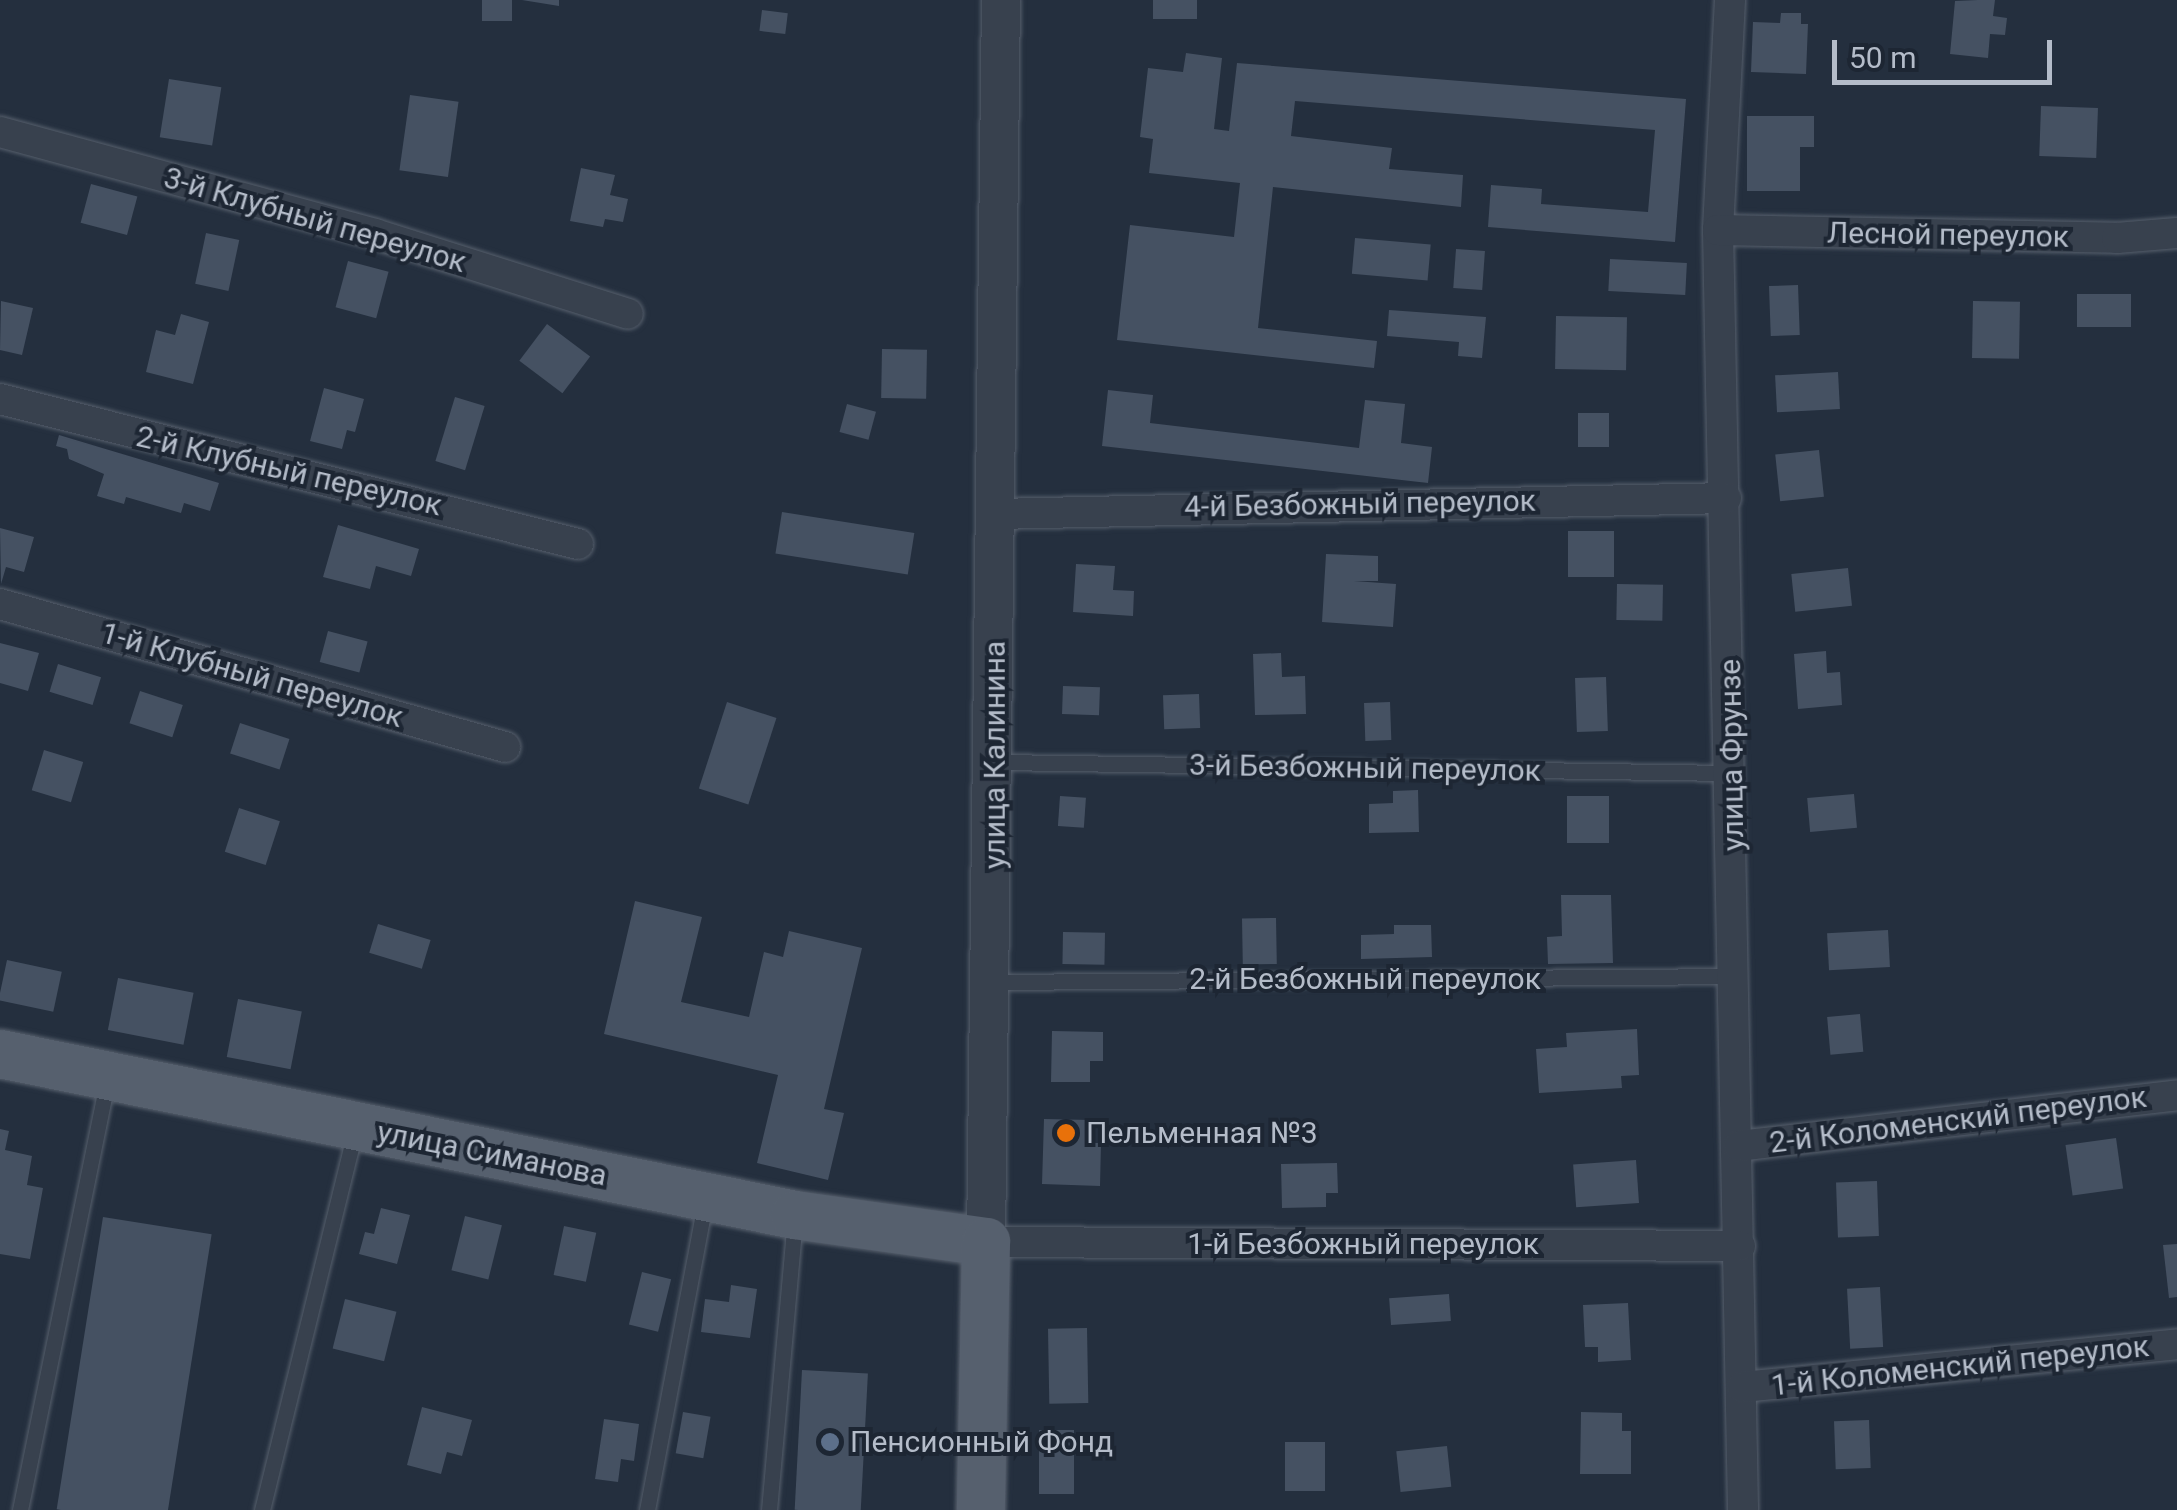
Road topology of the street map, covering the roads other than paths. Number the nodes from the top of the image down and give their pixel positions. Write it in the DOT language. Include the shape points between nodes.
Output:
graph roads {
  1 [pos="1001,0"];
  2 [pos="1730,0"];
  3 [pos="0,132"];
  4 [pos="1718,230"];
  5 [pos="2177,234"];
  6 [pos="628,314"];
  7 [pos="0,399"];
  8 [pos="1726,498"];
  9 [pos="995,514"];
  10 [pos="578,544"];
  11 [pos="0,604"];
  12 [pos="504,747"];
  13 [pos="996,762"];
  14 [pos="1732,774"];
  15 [pos="1736,976"];
  16 [pos="993,982"];
  17 [pos="0,1054"];
  18 [pos="109,1073"];
  19 [pos="2177,1095"];
  20 [pos="356,1128"];
  21 [pos="1739,1146"];
  22 [pos="706,1194"];
  23 [pos="795,1215"];
  24 [pos="986,1242"];
  25 [pos="1740,1246"];
  26 [pos="2177,1344"];
  27 [pos="1742,1387"];
  28 [pos="20,1510"];
  29 [pos="262,1510"];
  30 [pos="647,1510"];
  31 [pos="769,1510"];
  32 [pos="982,1510"];
  33 [pos="1743,1510"];
  1 -- 9 [label="street, улица Калинина"];
  2 -- 4 [label="street, улица Фрунзе"];
  3 -- 6 [label="street, 3-й Клубный переулок" via="375,234"];
  4 -- 5 [label="street, Лесной переулок"];
  4 -- 8 [label="street, улица Фрунзе"];
  7 -- 10 [label="street, 2-й Клубный переулок"];
  8 -- 9 [label="street, 4-й Безбожный переулок"];
  8 -- 14 [label="street, улица Фрунзе"];
  9 -- 13 [label="street, улица Калинина"];
  11 -- 12 [label="street, 1-й Клубный переулок"];
  13 -- 14 [label="lane, 3-й Безбожный переулок"];
  13 -- 16 [label="street, улица Калинина"];
  14 -- 15 [label="street, улица Фрунзе"];
  15 -- 16 [label="lane, 2-й Безбожный переулок"];
  15 -- 21 [label="street, улица Фрунзе"];
  16 -- 24 [label="street, улица Калинина"];
  17 -- 18 [label="main road, улица Симанова"];
  18 -- 20 [label="main road, улица Симанова"];
  18 -- 28 [label="lane"];
  19 -- 21 [label="street, 2-й Коломенский переулок"];
  20 -- 22 [label="main road, улица Симанова"];
  20 -- 29 [label="lane"];
  21 -- 25 [label="street, улица Фрунзе"];
  22 -- 23 [label="main road, улица Симанова"];
  22 -- 30 [label="lane"];
  23 -- 24 [label="main road, улица Симанова"];
  23 -- 31 [label="lane"];
  24 -- 25 [label="street, 1-й Безбожный переулок"];
  24 -- 32 [label="main road, улица Калинина"];
  25 -- 27 [label="street, улица Фрунзе"];
  26 -- 27 [label="street, 1-й Коломенский переулок"];
  27 -- 33 [label="street, улица Фрунзе"];
}
